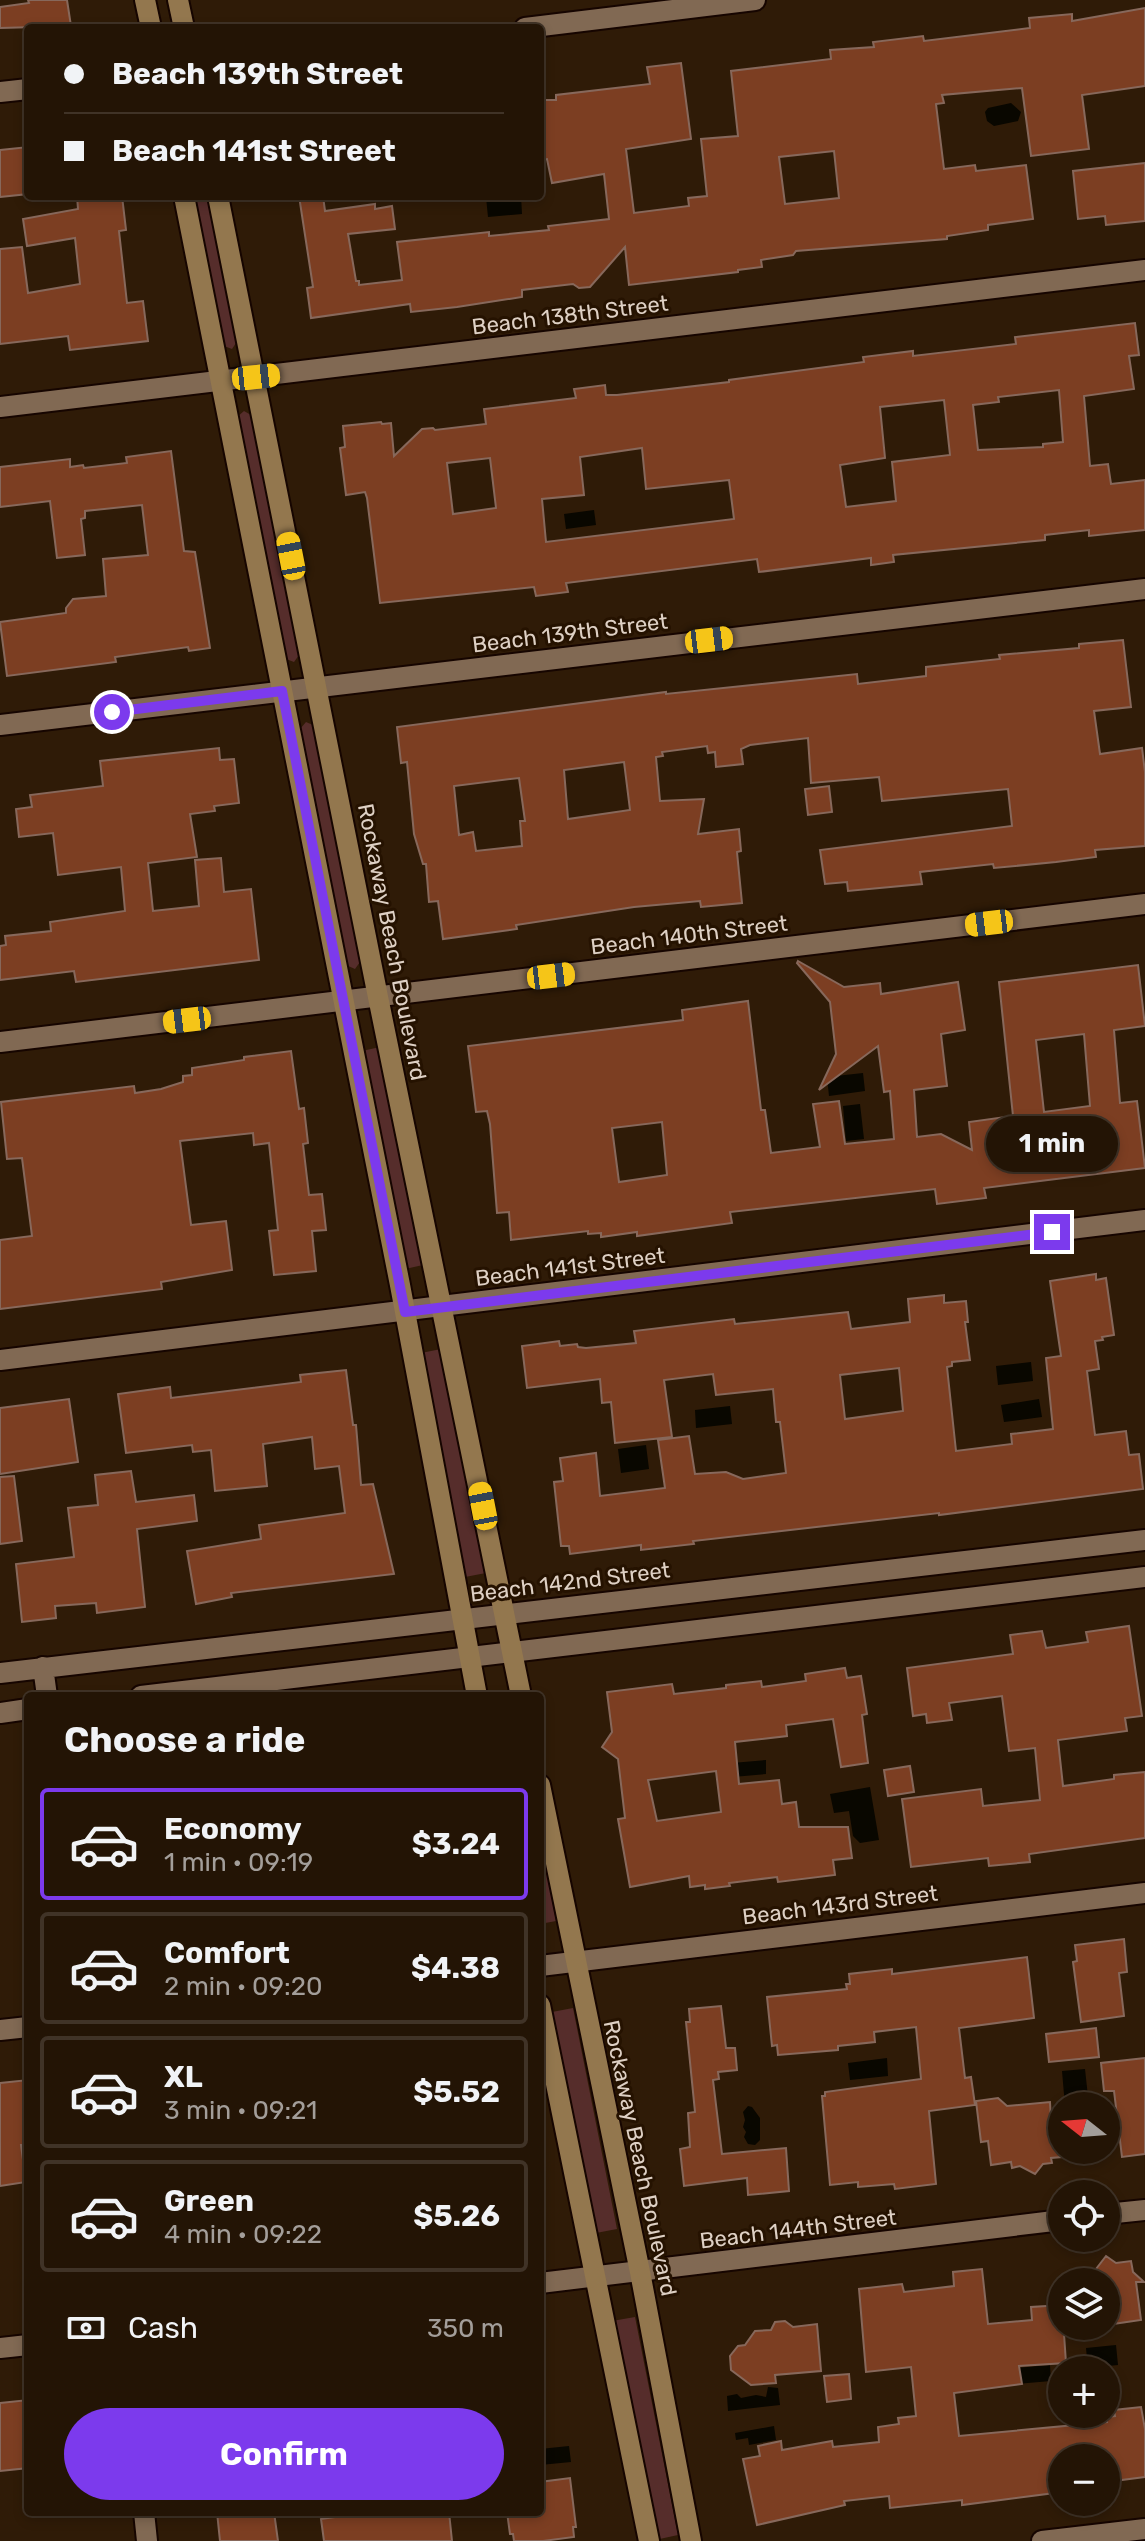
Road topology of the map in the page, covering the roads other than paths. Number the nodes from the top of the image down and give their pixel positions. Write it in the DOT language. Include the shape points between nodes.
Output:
graph roads {
  1 [pos="145,0"];
  2 [pos="178,0"];
  3 [pos="755,0"];
  4 [pos="150,24"];
  5 [pos="183,24"];
  6 [pos="544,26"];
  7 [pos="24,89"];
  8 [pos="0,92"];
  9 [pos="185,200"];
  10 [pos="219,200"];
  11 [pos="1145,270"];
  12 [pos="256,377"];
  13 [pos="222,381"];
  14 [pos="0,407"];
  15 [pos="1145,589"];
  16 [pos="316,687"];
  17 [pos="282,691"];
  18 [pos="0,725"];
  19 [pos="1145,904"];
  20 [pos="378,997"];
  21 [pos="344,1001"];
  22 [pos="0,1042"];
  23 [pos="1145,1220"];
  24 [pos="442,1307"];
  25 [pos="405,1312"];
  26 [pos="0,1360"];
  27 [pos="1145,1540"];
  28 [pos="1145,1577"];
  29 [pos="505,1614"];
  30 [pos="462,1619"];
  31 [pos="513,1652"];
  32 [pos="470,1657"];
  33 [pos="43,1667"];
  34 [pos="0,1673"];
  35 [pos="46,1692"];
  36 [pos="175,1692"];
  37 [pos="476,1692"];
  38 [pos="520,1692"];
  39 [pos="24,1710"];
  40 [pos="0,1713"];
  41 [pos="544,1805"];
  42 [pos="1145,1893"];
  43 [pos="575,1961"];
  44 [pos="544,1965"];
  45 [pos="544,2024"];
  46 [pos="24,2027"];
  47 [pos="0,2030"];
  48 [pos="1145,2210"];
  49 [pos="1120,2213"];
  50 [pos="1048,2222"];
  51 [pos="640,2272"];
  52 [pos="596,2277"];
  53 [pos="544,2283"];
  54 [pos="24,2345"];
  55 [pos="0,2348"];
  56 [pos="144,2516"];
  57 [pos="1145,2529"];
  58 [pos="147,2541"];
  59 [pos="649,2541"];
  60 [pos="691,2541"];
  61 [pos="1042,2541"];
  1 -- 4 [label="street"];
  2 -- 5 [label="street"];
  3 -- 6 [label="street"];
  7 -- 8 [label="street"];
  9 -- 13 [label="street"];
  10 -- 12 [label="street, Rockaway Beach Boulevard"];
  11 -- 12 [label="street, Beach 138th Street"];
  12 -- 13 [label="street, Beach 138th Street"];
  12 -- 16 [label="street, Rockaway Beach Boulevard"];
  13 -- 14 [label="street, Beach 138th Street"];
  13 -- 17 [label="street"];
  15 -- 16 [label="street, Beach 139th Street"];
  16 -- 17 [label="street, Beach 139th Street"];
  16 -- 20 [label="street, Rockaway Beach Boulevard"];
  17 -- 18 [label="street, Beach 139th Street"];
  17 -- 21 [label="street"];
  19 -- 20 [label="street, Beach 140th Street"];
  20 -- 21 [label="street, Beach 140th Street"];
  20 -- 24 [label="street, Rockaway Beach Boulevard"];
  21 -- 22 [label="street, Beach 140th Street"];
  21 -- 25 [label="street"];
  23 -- 24 [label="street, Beach 141st Street"];
  24 -- 25 [label="street, Beach 141st Street"];
  24 -- 29 [label="street, Rockaway Beach Boulevard"];
  25 -- 26 [label="street, Beach 141st Street"];
  25 -- 30 [label="street"];
  27 -- 29 [label="street, Beach 142nd Street"];
  28 -- 31 [label="street"];
  29 -- 30 [label="street, Beach 142nd Street"];
  29 -- 31 [label="street, Rockaway Beach Boulevard"];
  30 -- 32 [label="street"];
  30 -- 33 [label="street, Beach 142nd Street"];
  31 -- 32 [label="street"];
  31 -- 38 [label="street, Rockaway Beach Boulevard"];
  32 -- 36 [label="street"];
  32 -- 37 [label="street"];
  33 -- 34 [label="street, Beach 142nd Street"];
  33 -- 35 [label="street"];
  39 -- 40 [label="street"];
  41 -- 43 [label="street, Rockaway Beach Boulevard"];
  42 -- 43 [label="street, Beach 143rd Street"];
  43 -- 44 [label="street, Beach 143rd Street"];
  43 -- 51 [label="street, Rockaway Beach Boulevard"];
  45 -- 52 [label="street"];
  46 -- 47 [label="street"];
  48 -- 49 [label="street"];
  50 -- 51 [label="street, Beach 144th Street"];
  51 -- 52 [label="street, Beach 144th Street"];
  51 -- 60 [label="street, Rockaway Beach Boulevard"];
  52 -- 53 [label="street, Beach 144th Street"];
  52 -- 59 [label="street"];
  54 -- 55 [label="street"];
  56 -- 58 [label="street"];
  57 -- 61 [label="street"];
}
